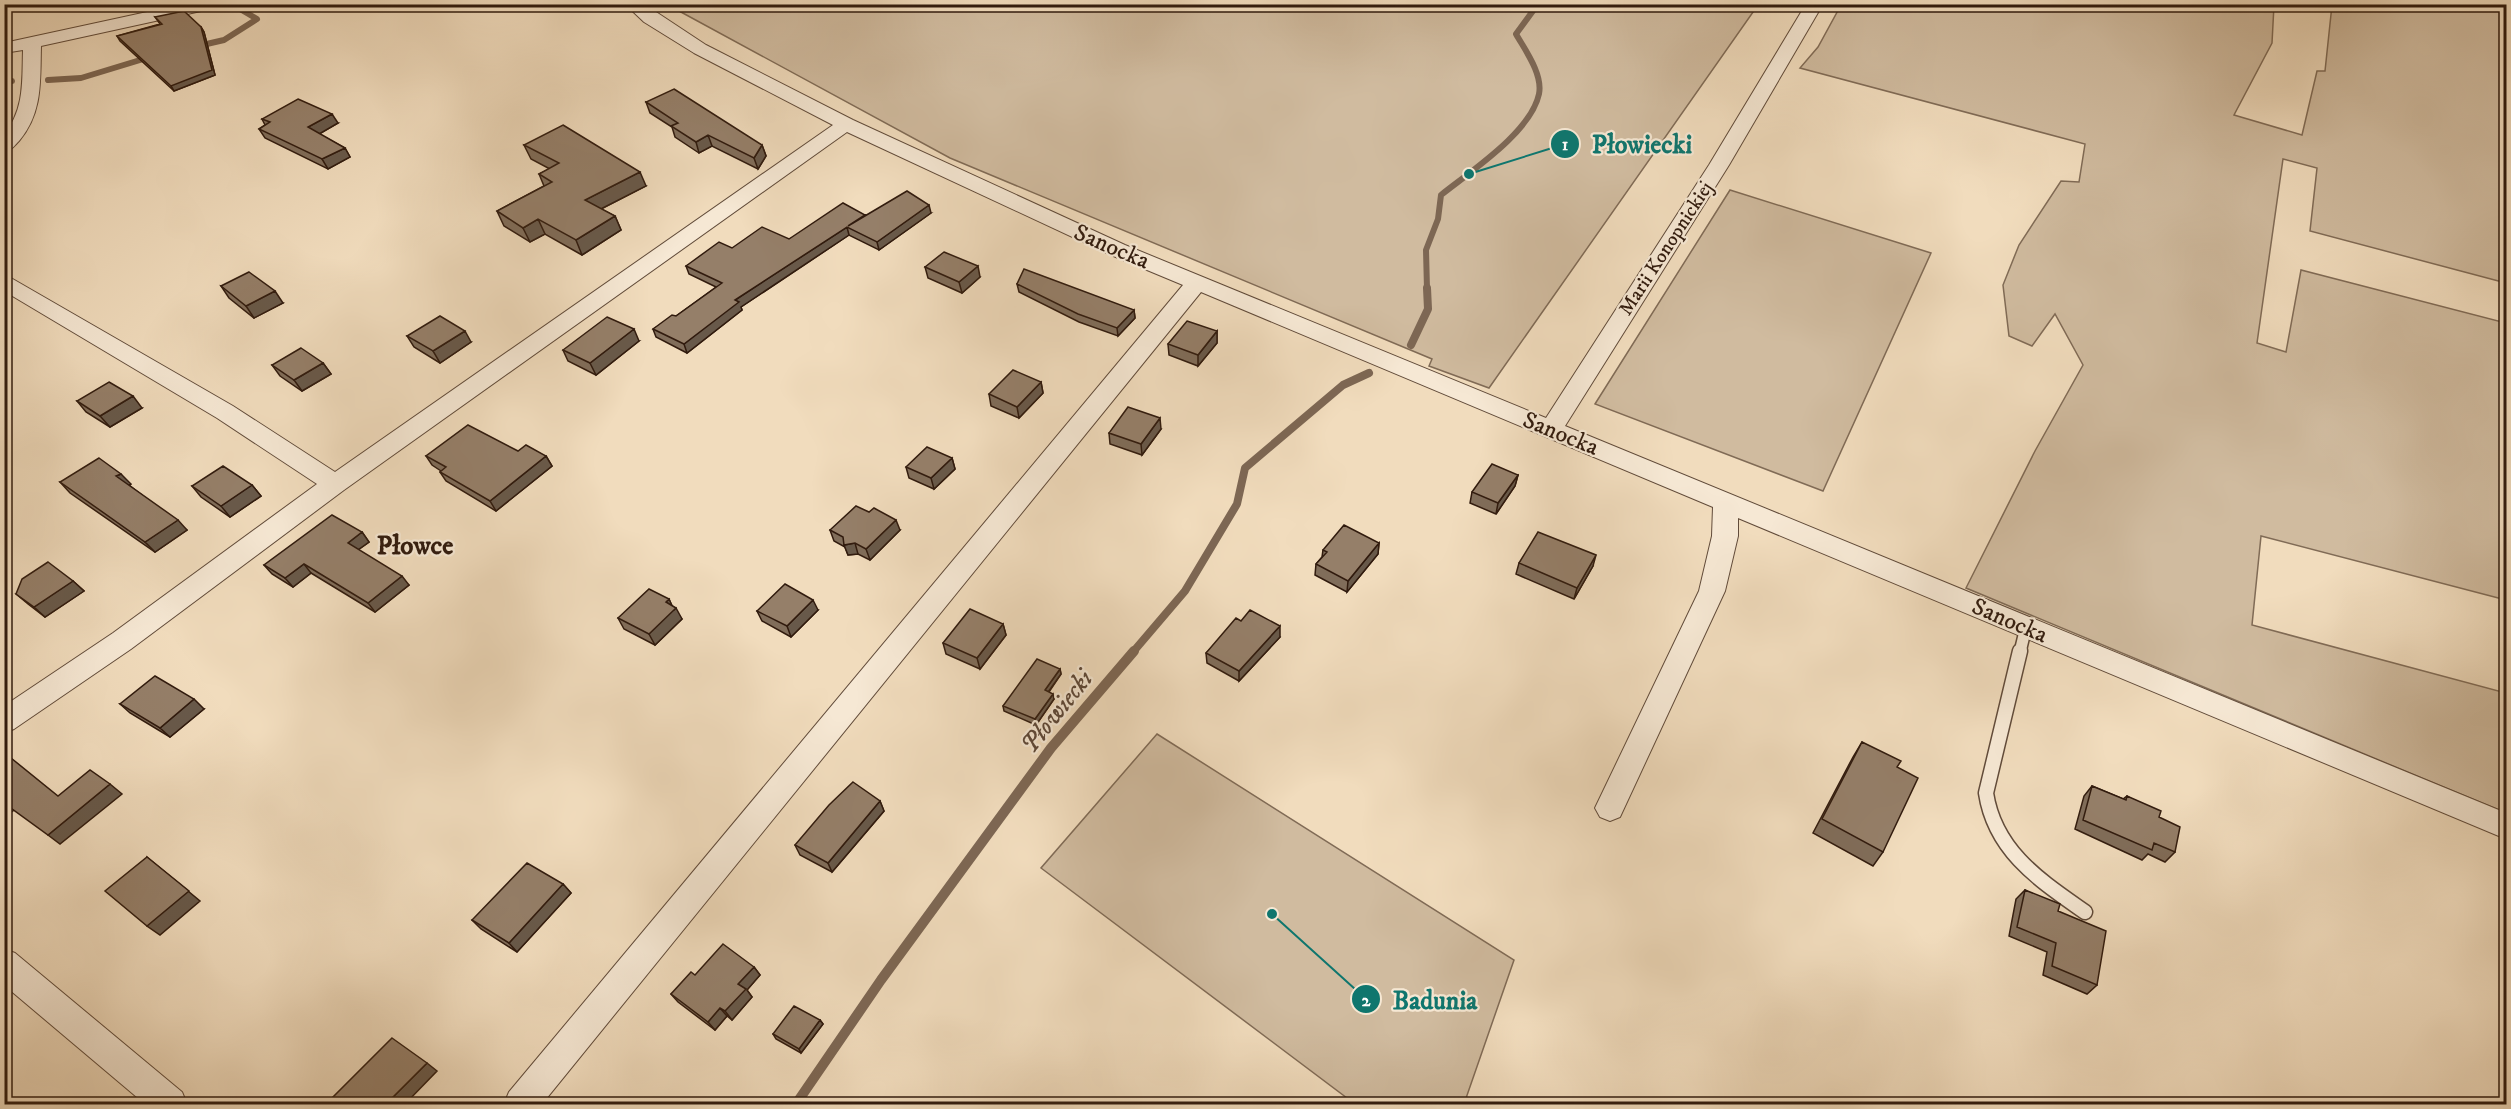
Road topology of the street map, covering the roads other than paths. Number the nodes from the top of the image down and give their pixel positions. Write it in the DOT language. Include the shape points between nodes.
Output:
graph roads {
  1 [pos="210,4"];
  2 [pos="633,4"];
  3 [pos="1815,4"];
  4 [pos="32,43"];
  5 [pos="4,48"];
  6 [pos="846,124"];
  7 [pos="4,146"];
  8 [pos="4,281"];
  9 [pos="1198,282"];
  10 [pos="1551,429"];
  11 [pos="335,484"];
  12 [pos="1726,501"];
  13 [pos="2026,627"];
  14 [pos="4,722"];
  15 [pos="1610,808"];
  16 [pos="2506,826"];
  17 [pos="2085,912"];
  18 [pos="4,964"];
  19 [pos="170,1104"];
  20 [pos="521,1104"];
  1 -- 4 [label="street"];
  2 -- 6 [label="street, Sanocka" via="700,49"];
  3 -- 10 [label="street, Marii Konopnickiej" via="1719,165"];
  4 -- 5 [label="street"];
  4 -- 7 [label="street" via="30,105 20,128"];
  6 -- 9 [label="street, Sanocka" via="1118,250"];
  6 -- 11 [label="street"];
  8 -- 11 [label="street" via="225,412"];
  9 -- 10 [label="street, Sanocka"];
  9 -- 20 [label="street"];
  10 -- 12 [label="street, Sanocka"];
  11 -- 14 [label="street" via="160,614"];
  12 -- 13 [label="street, Sanocka"];
  12 -- 15 [label="street" via="1725,536 1712,591"];
  13 -- 16 [label="street, Sanocka"];
  13 -- 17 [label="lane" via="1986,804 2033,876"];
  18 -- 19 [label="street"];
}
